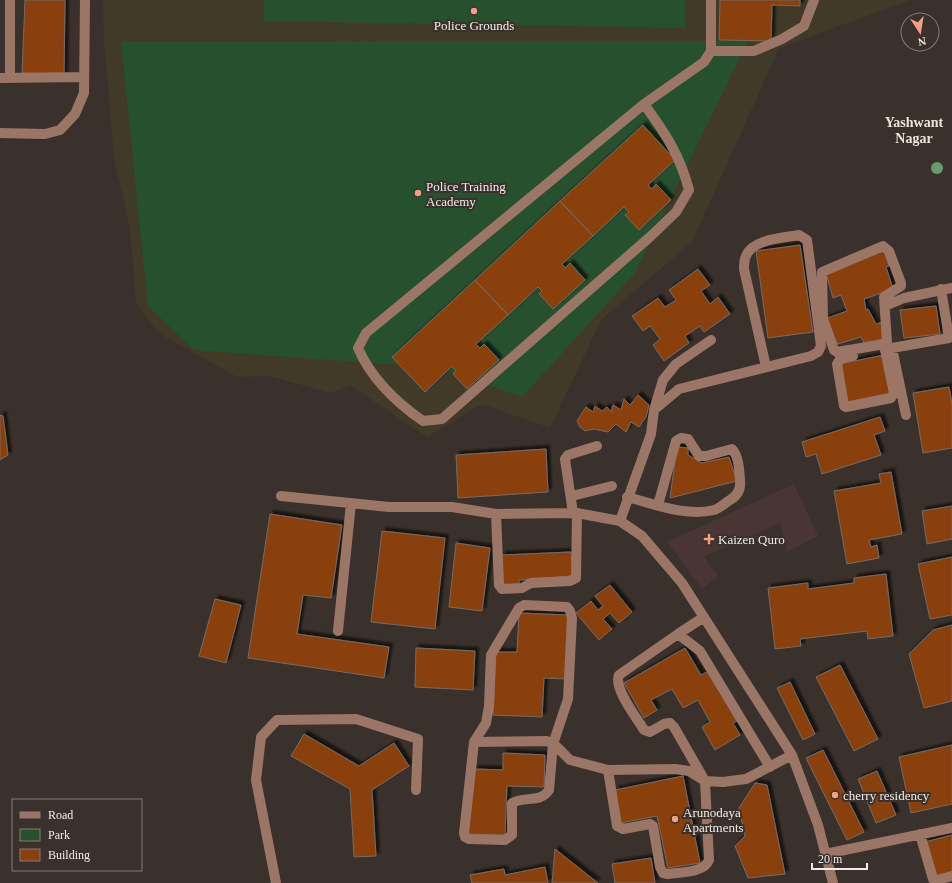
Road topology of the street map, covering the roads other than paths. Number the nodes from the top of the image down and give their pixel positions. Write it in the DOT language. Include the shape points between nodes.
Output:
graph roads {
  1 [pos="10,0"];
  2 [pos="85,0"];
  3 [pos="711,0"];
  4 [pos="814,0"];
  5 [pos="711,51"];
  6 [pos="84,77"];
  7 [pos="5,78"];
  8 [pos="644,104"];
  9 [pos="0,133"];
  10 [pos="901,286"];
  11 [pos="952,288"];
  12 [pos="941,289"];
  13 [pos="918,295"];
  14 [pos="885,306"];
  15 [pos="950,338"];
  16 [pos="711,340"];
  17 [pos="889,349"];
  18 [pos="766,367"];
  19 [pos="654,410"];
  20 [pos="906,415"];
  21 [pos="597,446"];
  22 [pos="612,486"];
  23 [pos="281,496"];
  24 [pos="572,496"];
  25 [pos="627,497"];
  26 [pos="351,503"];
  27 [pos="658,505"];
  28 [pos="575,513"];
  29 [pos="496,514"];
  30 [pos="620,521"];
  31 [pos="704,617"];
  32 [pos="338,631"];
  33 [pos="678,634"];
  34 [pos="474,742"];
  35 [pos="553,744"];
  36 [pos="792,755"];
  37 [pos="772,766"];
  38 [pos="608,770"];
  39 [pos="705,781"];
  40 [pos="416,790"];
  41 [pos="952,828"];
  42 [pos="920,834"];
  43 [pos="826,854"];
  44 [pos="952,876"];
  45 [pos="276,883"];
  46 [pos="833,883"];
  1 -- 7 [label="street"];
  2 -- 6 [label="street"];
  3 -- 5 [label="street"];
  4 -- 5 [label="street" via="804,26 782,39 754,51"];
  5 -- 8 [label="street" via="704,62 691,73"];
  6 -- 7 [label="street"];
  6 -- 9 [label="street" via="84,93 75,114 60,130 45,134"];
  8 -- 8 [label="street" via="366,333 358,348 365,363 409,412 423,421 442,420 676,212 689,190 684,170 670,140"];
  10 -- 13 [label="street"];
  10 -- 14 [label="street" via="885,295"];
  10 -- 14 [label="street" via="889,251 883,246 822,272 823,319 837,352 888,342"];
  11 -- 12 [label="street"];
  12 -- 13 [label="street"];
  12 -- 15 [label="street"];
  13 -- 14 [label="street"];
  15 -- 17 [label="street"];
  16 -- 19 [label="street" via="676,364 663,380"];
  17 -- 17 [label="street" via="840,359 837,364 844,406 891,398 894,393"];
  17 -- 20 [label="street"];
  18 -- 18 [label="street" via="811,356 818,352 821,346 807,240 799,234 760,243 746,256 744,269"];
  18 -- 19 [label="street" via="679,389"];
  19 -- 25 [label="street" via="651,434"];
  21 -- 24 [label="street" via="568,455 565,459"];
  22 -- 24 [label="street"];
  23 -- 26 [label="street"];
  24 -- 28 [label="street"];
  25 -- 27 [label="street"];
  25 -- 30 [label="street"];
  26 -- 29 [label="street" via="389,507 452,507"];
  26 -- 32 [label="street"];
  27 -- 27 [label="street" via="695,512 715,510 735,497 741,485 736,454 732,449 699,456 688,439 681,438 676,441"];
  28 -- 29 [label="street"];
  28 -- 29 [label="street" via="576,578 502,589 499,585"];
  28 -- 30 [label="street"];
  30 -- 31 [label="street" via="642,536 682,583"];
  31 -- 33 [label="street"];
  31 -- 36 [label="street"];
  33 -- 37 [label="street" via="700,651"];
  33 -- 39 [label="street" via="619,675 617,680 619,688 644,730 650,732 670,723"];
  34 -- 35 [label="street" via="547,741"];
  34 -- 35 [label="street" via="465,837 505,840 512,835 512,802 540,797 549,790"];
  34 -- 35 [label="street" via="486,723 491,655 519,608 524,605 567,607 572,618 568,699"];
  35 -- 38 [label="street" via="570,760"];
  36 -- 37 [label="street"];
  36 -- 43 [label="street"];
  37 -- 39 [label="street" via="746,779"];
  38 -- 39 [label="street" via="675,769 689,771"];
  38 -- 39 [label="street" via="617,826 623,829 650,824 653,826 660,867 668,874 701,869 709,860"];
  40 -- 45 [label="street" via="418,739 356,719 277,720 261,737 256,780"];
  41 -- 42 [label="street"];
  42 -- 43 [label="street"];
  42 -- 44 [label="street" via="933,879"];
  43 -- 46 [label="street"];
}
